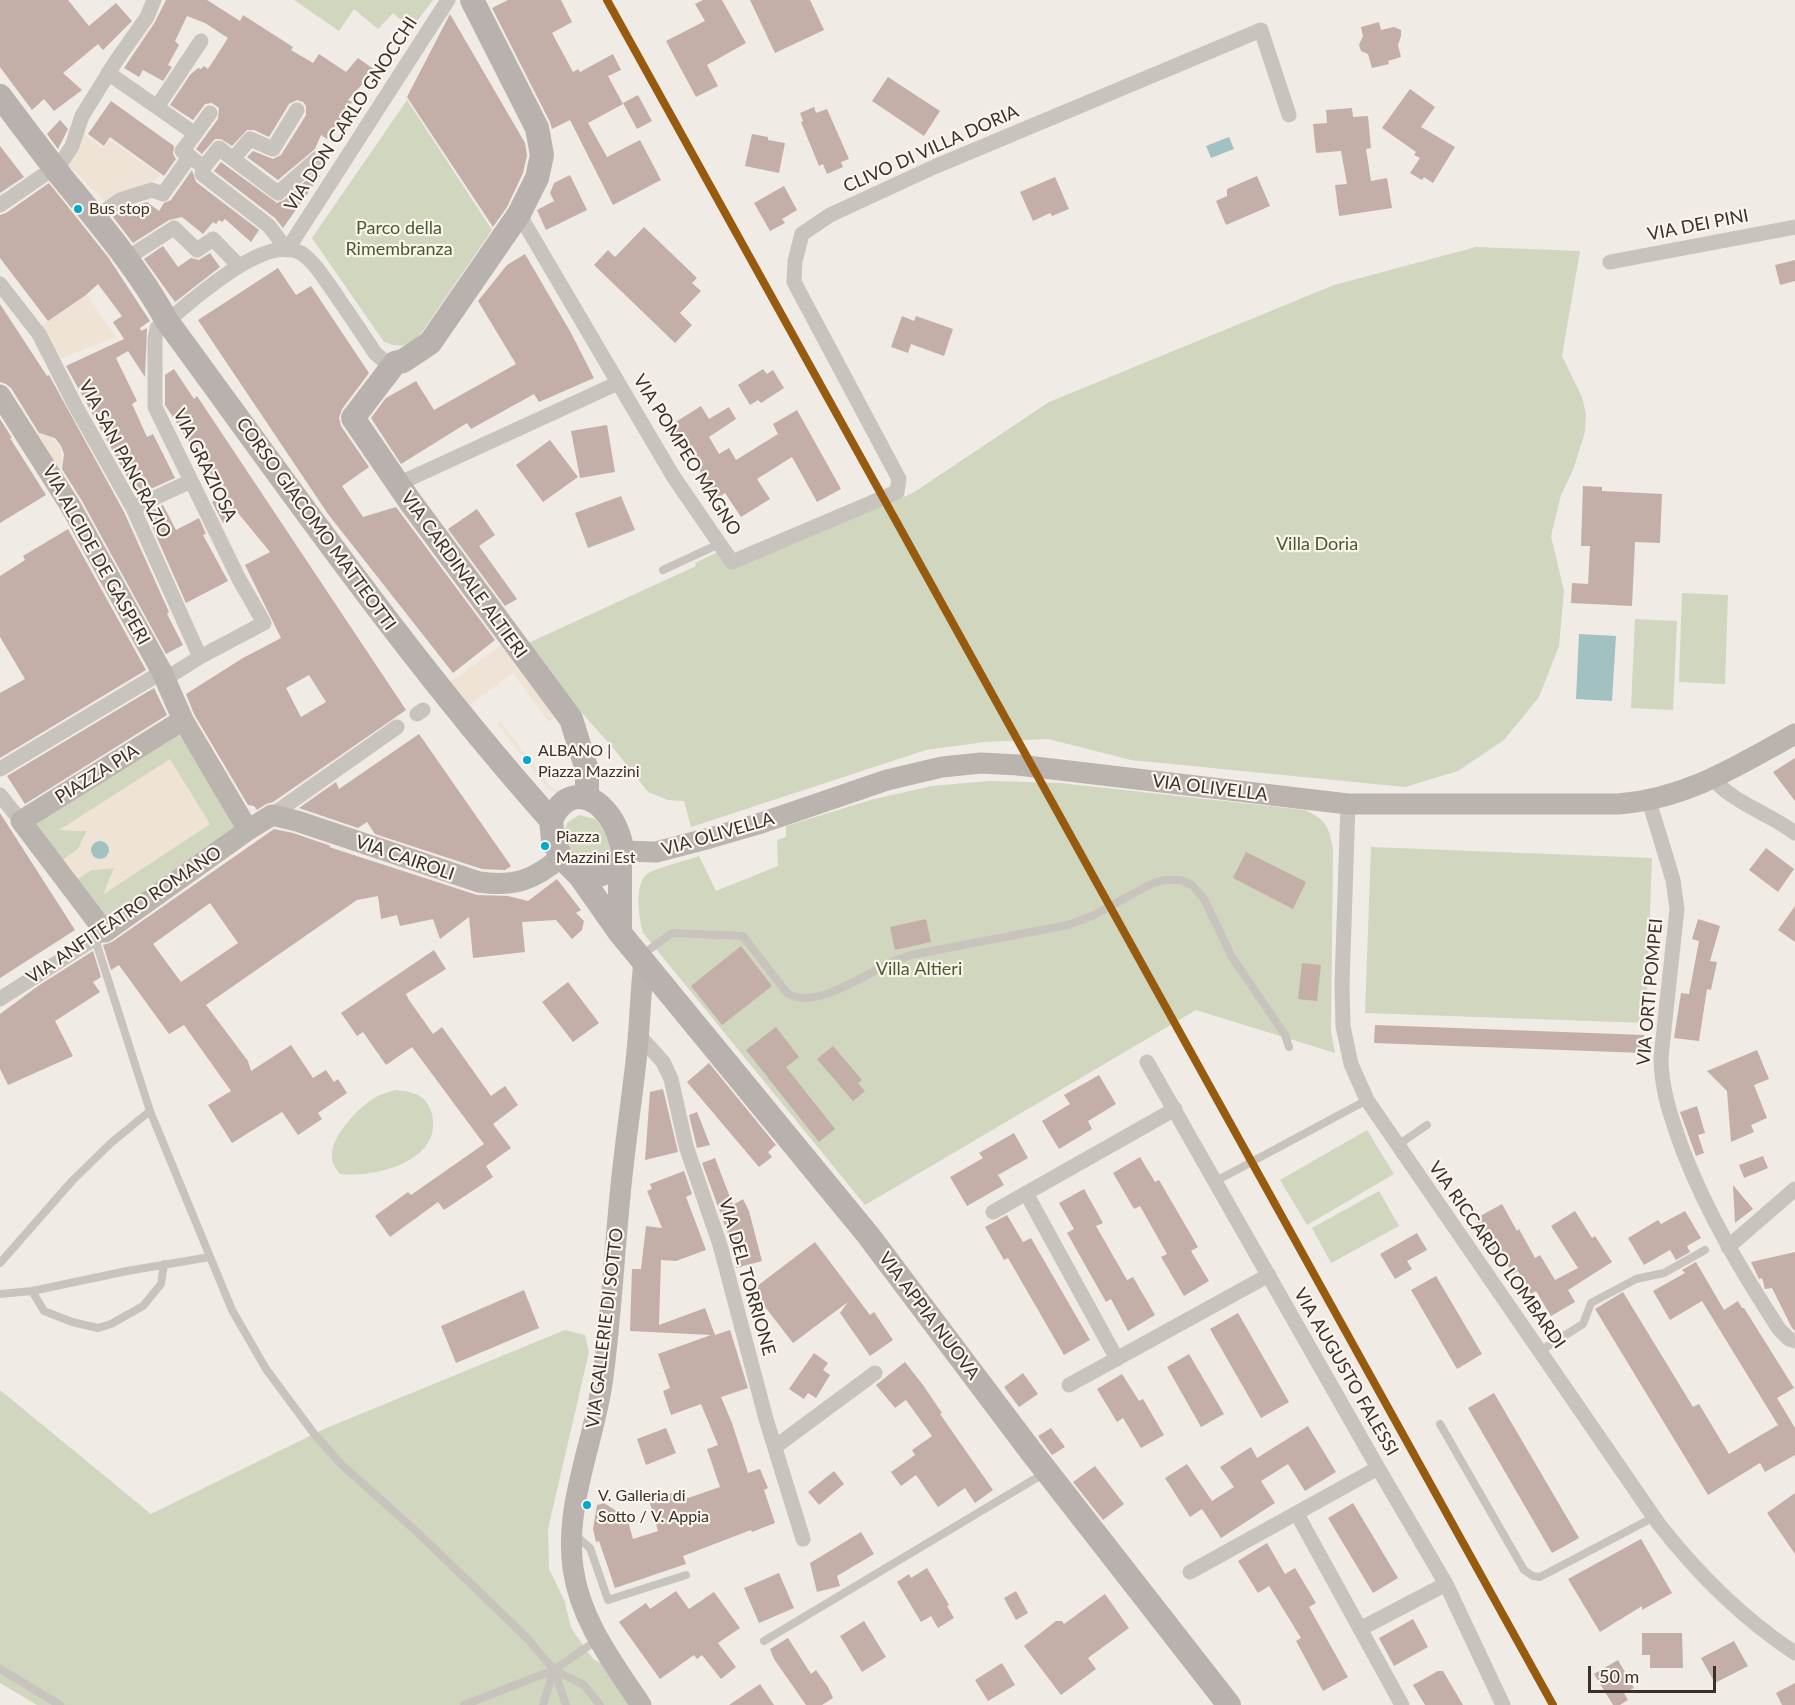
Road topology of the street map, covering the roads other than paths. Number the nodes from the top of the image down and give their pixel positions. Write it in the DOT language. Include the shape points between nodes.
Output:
graph roads {
  1 [pos="154,0"];
  2 [pos="448,0"];
  3 [pos="472,0"];
  4 [pos="201,41"];
  5 [pos="108,73"];
  6 [pos="3,106"];
  7 [pos="157,107"];
  8 [pos="297,110"];
  9 [pos="210,112"];
  10 [pos="1289,116"];
  11 [pos="195,134"];
  12 [pos="190,156"];
  13 [pos="318,158"];
  14 [pos="233,159"];
  15 [pos="52,164"];
  16 [pos="204,167"];
  17 [pos="0,205"];
  18 [pos="519,214"];
  19 [pos="96,217"];
  20 [pos="1795,227"];
  21 [pos="287,250"];
  22 [pos="127,258"];
  23 [pos="1610,262"];
  24 [pos="238,265"];
  25 [pos="1,286"];
  26 [pos="162,324"];
  27 [pos="395,363"];
  28 [pos="618,382"];
  29 [pos="0,395"];
  30 [pos="191,482"];
  31 [pos="398,484"];
  32 [pos="897,492"];
  33 [pos="132,508"];
  34 [pos="719,544"];
  35 [pos="663,570"];
  36 [pos="200,657"];
  37 [pos="163,676"];
  38 [pos="183,720"];
  39 [pos="398,727"];
  40 [pos="1795,734"];
  41 [pos="0,769"];
  42 [pos="1713,779"];
  43 [pos="0,795"];
  44 [pos="587,798"];
  45 [pos="1648,801"];
  46 [pos="1348,804"];
  47 [pos="10,813"];
  48 [pos="272,815"];
  49 [pos="551,820"];
  50 [pos="248,830"];
  51 [pos="1795,833"];
  52 [pos="621,856"];
  53 [pos="561,857"];
  54 [pos="580,876"];
  55 [pos="620,933"];
  56 [pos="100,935"];
  57 [pos="642,959"];
  58 [pos="0,999"];
  59 [pos="638,1034"];
  60 [pos="1289,1047"];
  61 [pos="1147,1062"];
  62 [pos="1367,1100"];
  63 [pos="1175,1110"];
  64 [pos="150,1111"];
  65 [pos="1426,1125"];
  66 [pos="1398,1145"];
  67 [pos="1222,1178"];
  68 [pos="1795,1189"];
  69 [pos="1026,1194"];
  70 [pos="993,1212"];
  71 [pos="1728,1246"];
  72 [pos="1705,1250"];
  73 [pos="210,1257"];
  74 [pos="0,1263"];
  75 [pos="164,1264"];
  76 [pos="1269,1275"];
  77 [pos="32,1291"];
  78 [pos="0,1294"];
  79 [pos="1792,1340"];
  80 [pos="1540,1351"];
  81 [pos="1117,1359"];
  82 [pos="875,1373"];
  83 [pos="1069,1385"];
  84 [pos="1440,1425"];
  85 [pos="775,1447"];
  86 [pos="1378,1468"];
  87 [pos="1047,1472"];
  88 [pos="1297,1514"];
  89 [pos="1654,1517"];
  90 [pos="572,1533"];
  91 [pos="803,1539"];
  92 [pos="1190,1572"];
  93 [pos="686,1575"];
  94 [pos="1446,1584"];
  95 [pos="1360,1629"];
  96 [pos="598,1639"];
  97 [pos="764,1641"];
  98 [pos="1795,1653"];
  99 [pos="0,1669"];
  100 [pos="554,1670"];
  101 [pos="60,1705"];
  102 [pos="464,1705"];
  103 [pos="543,1705"];
  104 [pos="566,1705"];
  105 [pos="600,1705"];
  106 [pos="641,1705"];
  107 [pos="1229,1705"];
  108 [pos="1402,1705"];
  109 [pos="1503,1705"];
  1 -- 5 [label="street" via="147,17"];
  2 -- 21 [label="street, VIA DON CARLO GNOCCHI"];
  3 -- 18 [label="main road" via="537,129 542,155 537,178"];
  4 -- 7 [label="street"];
  5 -- 7 [label="street"];
  5 -- 15 [label="street" via="82,116 72,146"];
  6 -- 15 [label="main road, CORSO GIACOMO MATTEOTTI"];
  7 -- 11 [label="street"];
  8 -- 14 [label="street" via="273,149 250,139"];
  9 -- 11 [label="street"];
  10 -- 32 [label="street, CLIVO DI VILLA DORIA" via="1260,30 934,167 830,216 802,234 794,282 899,479"];
  11 -- 12 [label="street" via="182,151"];
  12 -- 16 [label="street"];
  12 -- 19 [label="street" via="163,194 152,190 120,200"];
  13 -- 14 [label="street" via="278,193"];
  14 -- 16 [label="street" via="219,148"];
  15 -- 17 [label="street"];
  15 -- 19 [label="main road, CORSO GIACOMO MATTEOTTI"];
  16 -- 21 [label="street" via="202,174 269,226"];
  18 -- 27 [label="main road" via="430,343"];
  18 -- 28 [label="street, VIA POMPEO MAGNO"];
  19 -- 22 [label="main road, CORSO GIACOMO MATTEOTTI"];
  20 -- 23 [label="street, VIA DEI PINI"];
  21 -- 24 [label="street" via="271,251"];
  21 -- 27 [label="street" via="304,254 375,353"];
  22 -- 24 [label="street" via="174,228 197,250 213,238"];
  22 -- 26 [label="main road, CORSO GIACOMO MATTEOTTI" via="152,293"];
  24 -- 26 [label="street"];
  25 -- 33 [label="street, VIA SAN PANCRAZIO" via="39,334"];
  26 -- 30 [label="street, VIA GRAZIOSA" via="155,407"];
  26 -- 49 [label="main road, CORSO GIACOMO MATTEOTTI" via="408,649"];
  27 -- 31 [label="main road, VIA CARDINALE ALTIERI" via="353,418"];
  28 -- 31 [label="street"];
  28 -- 34 [label="street, VIA POMPEO MAGNO" via="673,476"];
  29 -- 37 [label="main road, VIA ALCIDE DE GASPERI" via="65,497"];
  30 -- 33 [label="street"];
  30 -- 36 [label="street, VIA GRAZIOSA" via="264,623"];
  31 -- 44 [label="main road, VIA CARDINALE ALTIERI" via="571,719 587,770"];
  32 -- 34 [label="street, VIA POMPEO MAGNO" via="732,562"];
  33 -- 36 [label="street, VIA SAN PANCRAZIO"];
  34 -- 35 [label="lane"];
  36 -- 37 [label="street"];
  37 -- 38 [label="main road, VIA ALCIDE DE GASPERI"];
  37 -- 41 [label="street"];
  38 -- 47 [label="main road, PIAZZA PIA"];
  38 -- 50 [label="main road"];
  39 -- 48 [label="street"];
  40 -- 42 [label="main road, VIA OLIVELLA"];
  42 -- 45 [label="main road, VIA OLIVELLA"];
  42 -- 51 [label="street" via="1731,795"];
  43 -- 47 [label="street"];
  44 -- 49 [label="main road" via="571,797"];
  44 -- 52 [label="main road" via="609,816 619,835"];
  45 -- 46 [label="main road, VIA OLIVELLA"];
  45 -- 71 [label="street, VIA ORTI POMPEI" via="1673,880 1677,909 1662,1042 1663,1089 1692,1174"];
  46 -- 52 [label="main road, VIA OLIVELLA" via="981,763 942,766 887,780 758,824 656,852"];
  46 -- 62 [label="street, VIA RICCARDO LOMBARDI" via="1343,1026 1351,1064"];
  47 -- 56 [label="main road"];
  48 -- 50 [label="main road"];
  48 -- 53 [label="main road, VIA CAIROLI" via="488,884 525,881"];
  49 -- 53 [label="main road" via="553,840"];
  50 -- 56 [label="main road, VIA ANFITEATRO ROMANO"];
  52 -- 54 [label="main road" via="606,873"];
  52 -- 55 [label="main road"];
  53 -- 54 [label="main road"];
  54 -- 55 [label="main road, VIA APPIA NUOVA"];
  55 -- 57 [label="main road, VIA APPIA NUOVA"];
  56 -- 58 [label="street, VIA ANFITEATRO ROMANO"];
  56 -- 64 [label="lane"];
  57 -- 59 [label="main road, VIA GALLERIE DI SOTTO"];
  57 -- 60 [label="lane" via="672,933 743,936 787,993 808,998 858,981 905,957 1068,925 1151,884 1180,880 1192,885 1204,899 1232,957 1285,1035"];
  57 -- 87 [label="main road, VIA APPIA NUOVA" via="868,1235"];
  59 -- 85 [label="street, VIA DEL TORRIONE" via="663,1062 671,1079 686,1146 720,1245"];
  59 -- 90 [label="main road, VIA GALLERIE DI SOTTO" via="603,1377"];
  61 -- 63 [label="street, VIA AUGUSTO FALESSI"];
  62 -- 66 [label="street, VIA RICCARDO LOMBARDI"];
  62 -- 67 [label="lane"];
  63 -- 67 [label="street, VIA AUGUSTO FALESSI"];
  63 -- 69 [label="street"];
  64 -- 73 [label="lane"];
  64 -- 74 [label="lane" via="72,1181"];
  65 -- 66 [label="lane"];
  66 -- 80 [label="street, VIA RICCARDO LOMBARDI"];
  67 -- 76 [label="street, VIA AUGUSTO FALESSI"];
  68 -- 71 [label="street"];
  69 -- 70 [label="street"];
  69 -- 81 [label="street"];
  71 -- 79 [label="street, VIA ORTI POMPEI" via="1779,1329"];
  72 -- 80 [label="lane" via="1664,1272 1636,1279 1592,1303 1583,1324"];
  73 -- 75 [label="lane"];
  73 -- 100 [label="lane" via="232,1310 266,1369 315,1435 526,1637"];
  75 -- 77 [label="lane"];
  75 -- 77 [label="lane" via="161,1284 143,1306 98,1328 44,1311"];
  76 -- 81 [label="street"];
  76 -- 86 [label="street, VIA AUGUSTO FALESSI"];
  77 -- 78 [label="lane"];
  80 -- 89 [label="street, VIA RICCARDO LOMBARDI"];
  81 -- 83 [label="street"];
  82 -- 85 [label="street"];
  84 -- 89 [label="lane" via="1524,1570 1533,1576 1540,1577"];
  85 -- 91 [label="street, VIA DEL TORRIONE"];
  86 -- 88 [label="street"];
  86 -- 94 [label="street, VIA AUGUSTO FALESSI"];
  87 -- 97 [label="lane"];
  87 -- 107 [label="main road, VIA APPIA NUOVA"];
  88 -- 92 [label="street"];
  88 -- 95 [label="street"];
  89 -- 98 [label="street, VIA RICCARDO LOMBARDI" via="1680,1552 1732,1605"];
  90 -- 93 [label="lane" via="590,1548 608,1600"];
  90 -- 96 [label="main road, VIA GALLERIE DI SOTTO" via="576,1585"];
  94 -- 95 [label="street"];
  94 -- 109 [label="street, VIA AUGUSTO FALESSI"];
  95 -- 108 [label="street"];
  96 -- 100 [label="lane"];
  96 -- 106 [label="main road, VIA GALLERIE DI SOTTO"];
  99 -- 101 [label="lane"];
  100 -- 102 [label="lane"];
  100 -- 103 [label="lane"];
  100 -- 104 [label="lane"];
  100 -- 105 [label="lane" via="584,1685"];
}
